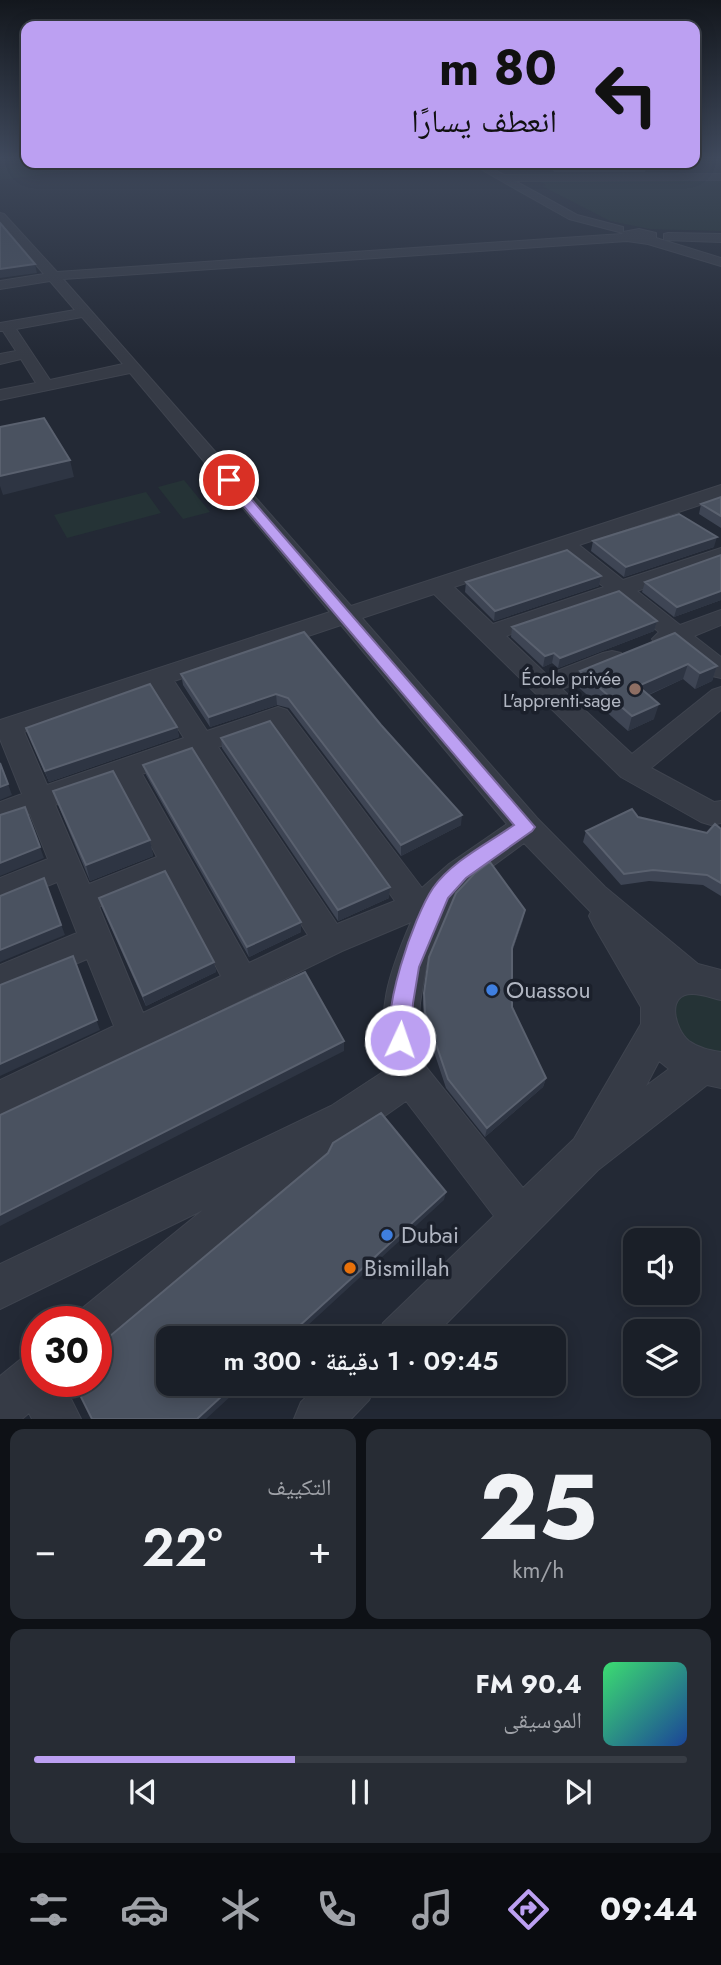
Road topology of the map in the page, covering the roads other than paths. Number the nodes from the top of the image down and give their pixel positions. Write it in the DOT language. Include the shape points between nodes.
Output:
graph roads {
  1 [pos="8,225"];
  2 [pos="599,225"];
  3 [pos="629,235"];
  4 [pos="651,238"];
  5 [pos="721,238"];
  6 [pos="721,262"];
  7 [pos="54,276"];
  8 [pos="0,285"];
  9 [pos="86,312"];
  10 [pos="3,327"];
  11 [pos="24,354"];
  12 [pos="0,359"];
  13 [pos="134,367"];
  14 [pos="46,386"];
  15 [pos="0,395"];
  16 [pos="721,491"];
  17 [pos="670,508"];
  18 [pos="691,521"];
  19 [pos="563,543"];
  20 [pos="718,543"];
  21 [pos="438,585"];
  22 [pos="621,589"];
  23 [pos="344,616"];
  24 [pos="721,617"];
  25 [pos="489,634"];
  26 [pos="676,634"];
  27 [pos="721,670"];
  28 [pos="158,677"];
  29 [pos="542,687"];
  30 [pos="721,696"];
  31 [pos="4,728"];
  32 [pos="200,742"];
  33 [pos="125,769"];
  34 [pos="631,770"];
  35 [pos="39,800"];
  36 [pos="721,812"];
  37 [pos="0,813"];
  38 [pos="526,827"];
  39 [pos="177,862"];
  40 [pos="66,865"];
  41 [pos="0,892"];
  42 [pos="594,896"];
  43 [pos="429,900"];
  44 [pos="80,901"];
  45 [pos="97,940"];
  46 [pos="330,941"];
  47 [pos="0,981"];
  48 [pos="712,982"];
  49 [pos="243,984"];
  50 [pos="658,1015"];
  51 [pos="135,1035"];
  52 [pos="715,1070"];
  53 [pos="410,1076"];
  54 [pos="0,1099"];
  55 [pos="345,1120"];
  56 [pos="584,1156"];
  57 [pos="521,1219"];
  58 [pos="0,1287"];
  59 [pos="112,1313"];
  60 [pos="412,1326"];
  61 [pos="21,1389"];
  62 [pos="341,1396"];
  63 [pos="46,1397"];
  64 [pos="0,1407"];
  65 [pos="57,1419"];
  66 [pos="318,1419"];
  1 -- 7 [label="street"];
  2 -- 3 [label="street"];
  3 -- 4 [label="street"];
  3 -- 7 [label="street"];
  4 -- 5 [label="street"];
  4 -- 6 [label="street"];
  7 -- 8 [label="street"];
  7 -- 9 [label="street"];
  9 -- 10 [label="street"];
  9 -- 13 [label="street"];
  10 -- 11 [label="street"];
  11 -- 12 [label="street"];
  11 -- 14 [label="street"];
  13 -- 14 [label="street"];
  13 -- 23 [label="street"];
  14 -- 15 [label="street"];
  16 -- 17 [label="street"];
  17 -- 18 [label="street"];
  17 -- 19 [label="street"];
  19 -- 21 [label="street"];
  19 -- 22 [label="street"];
  20 -- 22 [label="street"];
  21 -- 23 [label="street"];
  21 -- 25 [label="street"];
  22 -- 25 [label="street"];
  22 -- 26 [label="street"];
  23 -- 28 [label="street"];
  23 -- 38 [label="street"];
  24 -- 26 [label="street"];
  25 -- 29 [label="street"];
  26 -- 27 [label="street"];
  26 -- 29 [label="street"];
  28 -- 31 [label="street"];
  28 -- 32 [label="street"];
  29 -- 34 [label="street"];
  30 -- 34 [label="street"];
  31 -- 35 [label="street"];
  32 -- 33 [label="street"];
  32 -- 43 [label="street" via="278,716"];
  32 -- 46 [label="street"];
  33 -- 35 [label="street"];
  33 -- 39 [label="street"];
  34 -- 36 [label="street" via="711,814"];
  35 -- 37 [label="street"];
  35 -- 40 [label="street"];
  38 -- 42 [label="street"];
  38 -- 43 [label="street"];
  39 -- 44 [label="street"];
  39 -- 49 [label="street"];
  40 -- 41 [label="street"];
  40 -- 44 [label="street"];
  42 -- 48 [label="street"];
  42 -- 50 [label="street"];
  43 -- 46 [label="street"];
  43 -- 53 [label="street" via="402,1003 400,1040"];
  44 -- 45 [label="street"];
  45 -- 47 [label="street"];
  45 -- 51 [label="street"];
  46 -- 49 [label="street"];
  48 -- 50 [label="street" via="674,982 663,990"];
  49 -- 51 [label="street"];
  50 -- 52 [label="street" via="675,1052"];
  50 -- 56 [label="street"];
  51 -- 54 [label="street"];
  52 -- 56 [label="street"];
  53 -- 55 [label="street"];
  53 -- 57 [label="street"];
  55 -- 58 [label="street"];
  55 -- 59 [label="street"];
  56 -- 57 [label="street"];
  57 -- 60 [label="street"];
  61 -- 64 [label="street"];
  62 -- 66 [label="street"];
  63 -- 65 [label="street"];
}
